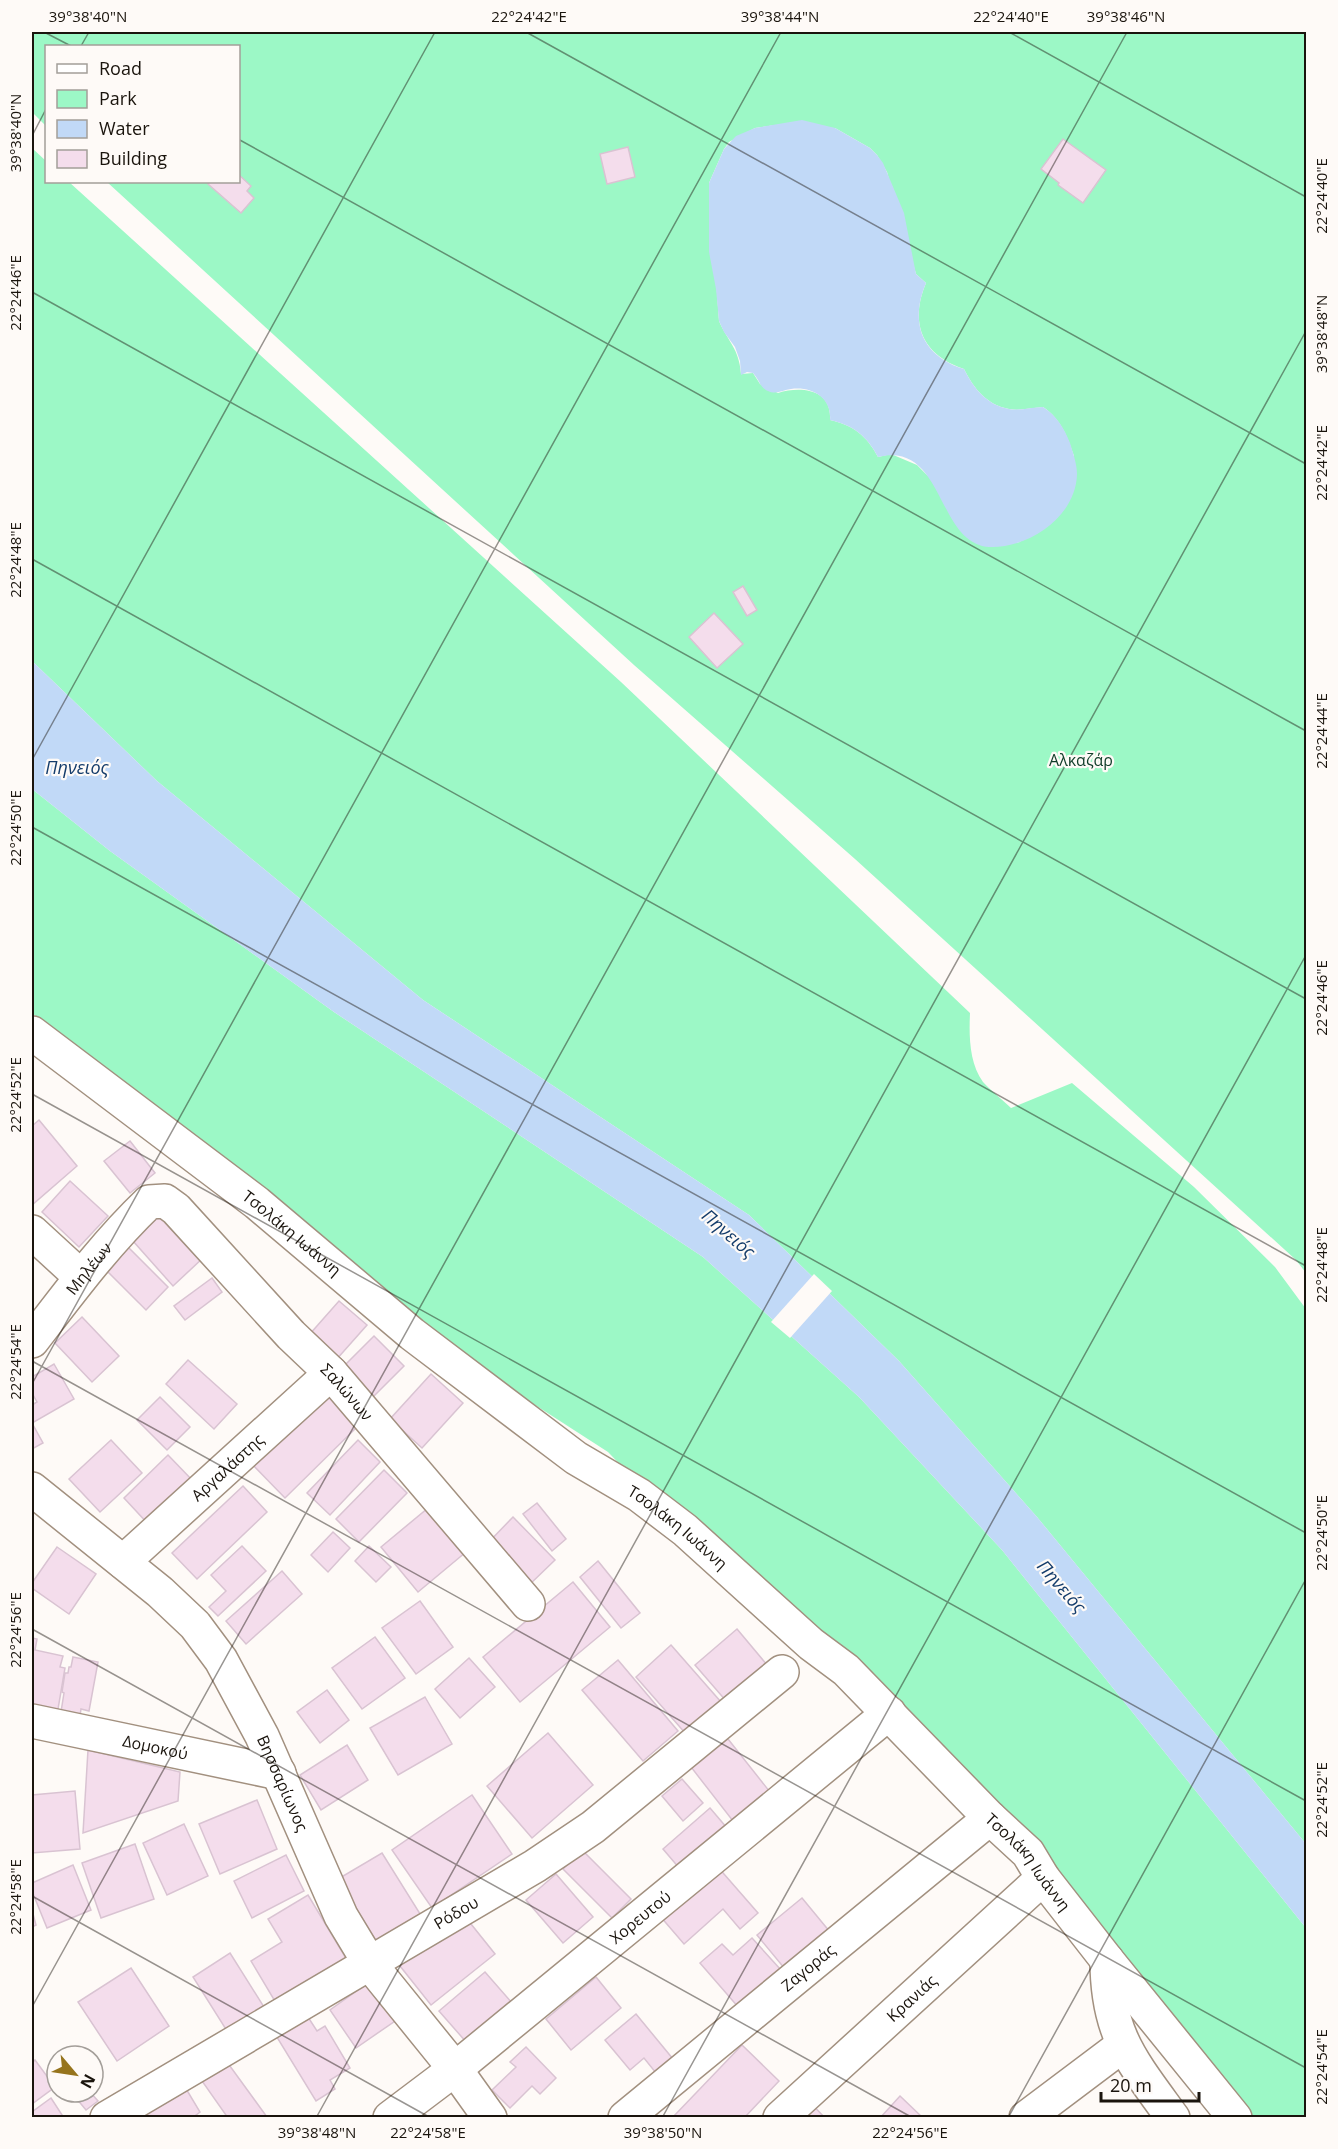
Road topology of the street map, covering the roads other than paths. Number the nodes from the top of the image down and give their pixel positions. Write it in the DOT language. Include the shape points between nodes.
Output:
graph roads {
  1 [pos="32,1033"];
  2 [pos="149,1202"];
  3 [pos="32,1232"];
  4 [pos="81,1277"];
  5 [pos="32,1341"];
  6 [pos="331,1373"];
  7 [pos="32,1489"];
  8 [pos="123,1562"];
  9 [pos="528,1604"];
  10 [pos="782,1672"];
  11 [pos="889,1713"];
  12 [pos="32,1721"];
  13 [pos="279,1773"];
  14 [pos="990,1818"];
  15 [pos="1043,1878"];
  16 [pos="1107,1959"];
  17 [pos="370,1964"];
  18 [pos="1123,2045"];
  19 [pos="455,2069"];
  20 [pos="116,2115"];
  21 [pos="390,2118"];
  22 [pos="490,2118"];
  23 [pos="625,2118"];
  24 [pos="780,2118"];
  25 [pos="1026,2118"];
  26 [pos="1173,2118"];
  27 [pos="1235,2118"];
  1 -- 11 [label="street, Τσολάκη Ιωάννη" via="256,1203 412,1334 576,1458 639,1495 685,1530 811,1644 846,1670"];
  2 -- 4 [label="street, Μηλέων"];
  2 -- 6 [label="street, Σαλώνων" via="165,1201 176,1209"];
  3 -- 4 [label="street"];
  4 -- 5 [label="street, Μηλέων"];
  6 -- 8 [label="street, Αργαλάστης"];
  6 -- 9 [label="street, Σαλώνων"];
  7 -- 8 [label="street, Βησσαρίωνος"];
  8 -- 13 [label="street, Βησσαρίωνος" via="195,1625 221,1660"];
  10 -- 17 [label="street, Ρόδου" via="593,1827"];
  11 -- 14 [label="street, Τσολάκη Ιωάννη"];
  11 -- 19 [label="street, Χορευτού"];
  12 -- 13 [label="street, Δομοκού"];
  13 -- 17 [label="street, Βησσαρίωνος" via="341,1916"];
  14 -- 15 [label="street, Τσολάκη Ιωάννη" via="1028,1853"];
  14 -- 23 [label="street, Ζαγοράς"];
  15 -- 16 [label="street, Τσολάκη Ιωάννη"];
  15 -- 24 [label="street, Κρανιάς"];
  16 -- 18 [label="street" via="1109,2003"];
  16 -- 27 [label="street, Τσολάκη Ιωάννη"];
  17 -- 19 [label="street, Βησσαρίωνος"];
  17 -- 20 [label="street, Ρόδου"];
  18 -- 25 [label="street"];
  18 -- 26 [label="street"];
  19 -- 21 [label="street, Χορευτού"];
  19 -- 22 [label="street, Βησσαρίωνος"];
}
